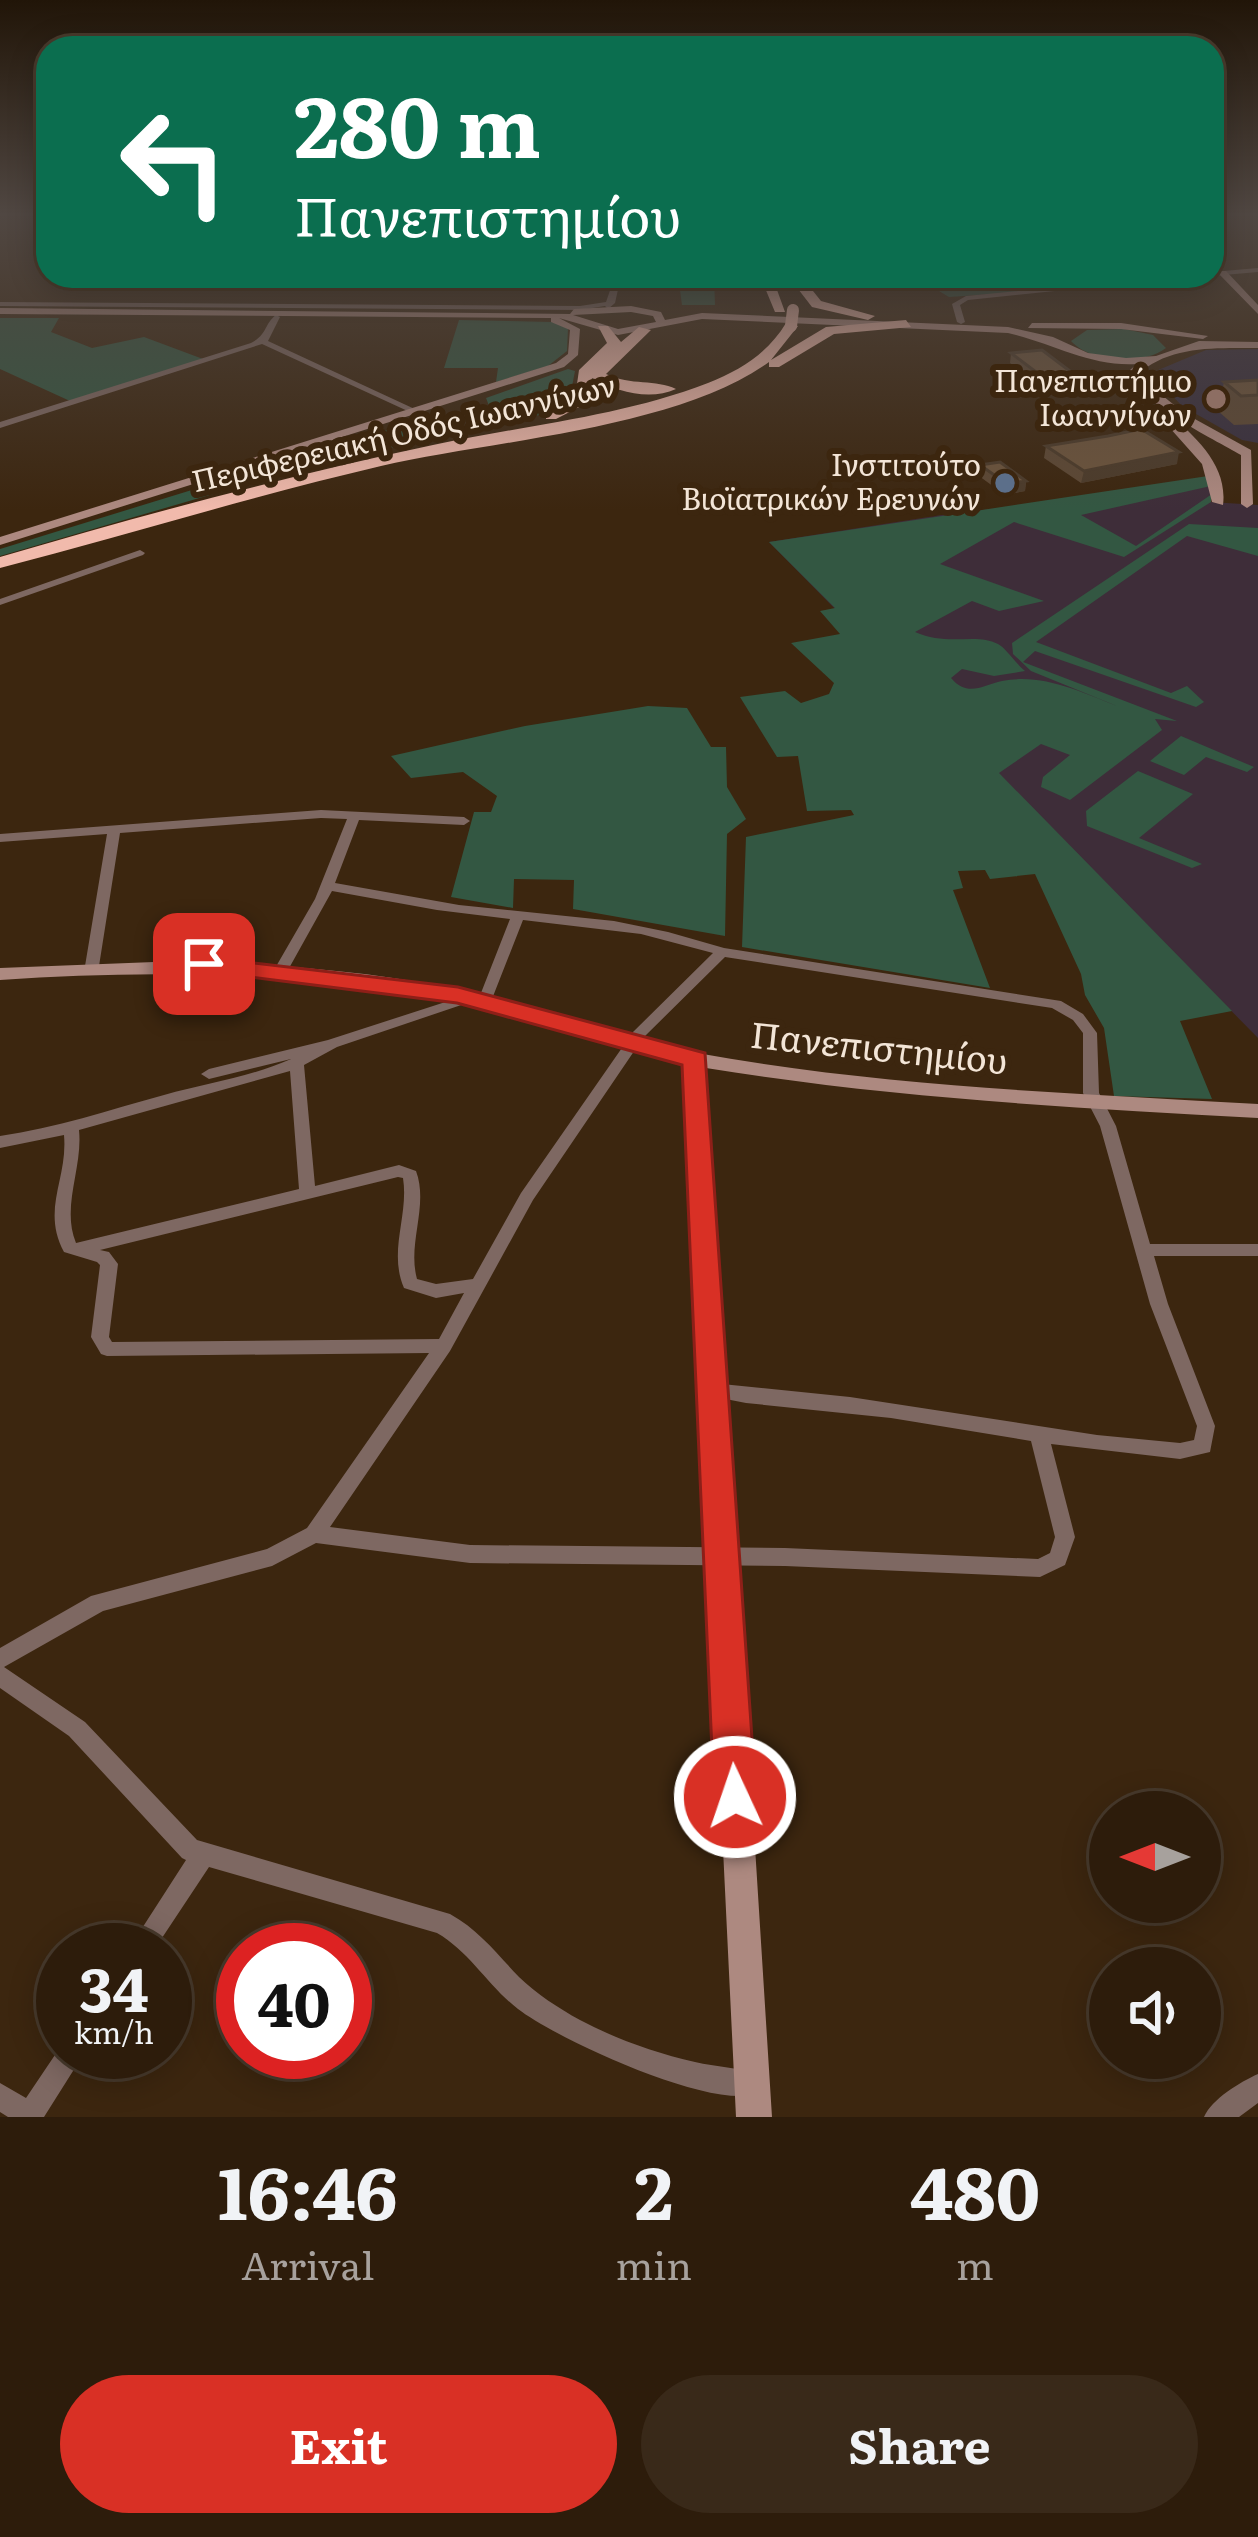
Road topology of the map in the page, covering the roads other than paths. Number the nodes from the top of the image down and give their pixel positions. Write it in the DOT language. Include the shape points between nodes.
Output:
graph roads {
  1 [pos="36,313"];
  2 [pos="283,313"];
  3 [pos="462,313"];
  4 [pos="541,313"];
  5 [pos="603,313"];
  6 [pos="621,313"];
  7 [pos="649,313"];
  8 [pos="692,313"];
  9 [pos="784,313"];
  10 [pos="785,313"];
  11 [pos="859,313"];
  12 [pos="958,313"];
  13 [pos="276,317"];
  14 [pos="786,317"];
  15 [pos="598,321"];
  16 [pos="898,321"];
  17 [pos="961,322"];
  18 [pos="662,323"];
  19 [pos="1082,327"];
  20 [pos="644,330"];
  21 [pos="1148,330"];
  22 [pos="262,341"];
  23 [pos="1258,342"];
  24 [pos="1065,346"];
  25 [pos="1169,354"];
  26 [pos="600,356"];
  27 [pos="1089,357"];
  28 [pos="1148,360"];
  29 [pos="545,370"];
  30 [pos="702,382"];
  31 [pos="652,406"];
  32 [pos="415,411"];
  33 [pos="1171,421"];
  34 [pos="0,424"];
  35 [pos="513,428"];
  36 [pos="1247,453"];
  37 [pos="1204,455"];
  38 [pos="1218,502"];
  39 [pos="1247,505"];
  40 [pos="166,514"];
  41 [pos="0,541"];
  42 [pos="140,554"];
  43 [pos="0,563"];
  44 [pos="0,602"];
  45 [pos="353,817"];
  46 [pos="464,821"];
  47 [pos="114,829"];
  48 [pos="0,838"];
  49 [pos="328,886"];
  50 [pos="518,914"];
  51 [pos="722,952"];
  52 [pos="92,967"];
  53 [pos="280,970"];
  54 [pos="0,974"];
  55 [pos="478,1000"];
  56 [pos="332,1044"];
  57 [pos="632,1045"];
  58 [pos="695,1060"];
  59 [pos="297,1065"];
  60 [pos="209,1074"];
  61 [pos="1094,1102"];
  62 [pos="1258,1111"];
  63 [pos="70,1130"];
  64 [pos="0,1142"];
  65 [pos="307,1193"];
  66 [pos="74,1250"];
  67 [pos="1143,1250"];
  68 [pos="1258,1250"];
  69 [pos="477,1286"];
  70 [pos="444,1346"];
  71 [pos="712,1390"];
  72 [pos="1040,1438"];
  73 [pos="314,1534"];
  74 [pos="721,1558"];
  75 [pos="0,1659"];
  76 [pos="0,1676"];
  77 [pos="203,1856"];
  78 [pos="158,1923"];
  79 [pos="55,2079"];
  80 [pos="751,2084"];
  81 [pos="1258,2087"];
  82 [pos="0,2096"];
  83 [pos="30,2117"];
  84 [pos="754,2117"];
  85 [pos="1217,2117"];
  1 -- 13 [label="street"];
  2 -- 13 [label="street"];
  3 -- 15 [label="street"];
  4 -- 15 [label="street"];
  5 -- 15 [label="street"];
  6 -- 15 [label="street"];
  7 -- 18 [label="street"];
  8 -- 16 [label="street"];
  9 -- 14 [label="highway"];
  10 -- 14 [label="highway"];
  11 -- 16 [label="highway"];
  12 -- 17 [label="street"];
  13 -- 22 [label="street"];
  13 -- 29 [label="street" via="572,325 573,355"];
  14 -- 30 [label="highway, Περιφερειακή Οδός Ιωαννίνων" via="751,355"];
  14 -- 31 [label="highway, Περιφερειακή Οδός Ιωαννίνων" via="776,348 749,368"];
  15 -- 20 [label="street"];
  15 -- 26 [label="highway" via="616,341"];
  16 -- 17 [label="street"];
  16 -- 18 [label="street" via="708,316"];
  16 -- 24 [label="street" via="1018,331"];
  16 -- 31 [label="highway" via="826,332 737,384"];
  17 -- 19 [label="street"];
  18 -- 20 [label="street"];
  19 -- 21 [label="street"];
  19 -- 24 [label="street" via="1067,333"];
  20 -- 30 [label="highway" via="598,369 600,379 649,391"];
  21 -- 23 [label="street"];
  21 -- 25 [label="street" via="1169,341"];
  22 -- 32 [label="street"];
  22 -- 34 [label="street"];
  23 -- 25 [label="street"];
  24 -- 27 [label="street"];
  25 -- 28 [label="street"];
  26 -- 29 [label="street"];
  26 -- 35 [label="highway" via="584,373 577,405"];
  27 -- 28 [label="street"];
  27 -- 33 [label="street"];
  28 -- 36 [label="street" via="1137,380"];
  29 -- 32 [label="street"];
  30 -- 35 [label="highway, Περιφερειακή Οδός Ιωαννίνων"];
  31 -- 40 [label="highway, Περιφερειακή Οδός Ιωαννίνων"];
  32 -- 41 [label="street"];
  33 -- 36 [label="street"];
  33 -- 37 [label="street"];
  35 -- 40 [label="highway, Περιφερειακή Οδός Ιωαννίνων"];
  36 -- 37 [label="street"];
  36 -- 39 [label="street"];
  37 -- 38 [label="street" via="1218,477"];
  40 -- 43 [label="highway, Περιφερειακή Οδός Ιωαννίνων"];
  42 -- 44 [label="street"];
  45 -- 46 [label="street"];
  45 -- 47 [label="street"];
  45 -- 49 [label="street"];
  47 -- 48 [label="street"];
  47 -- 52 [label="street"];
  49 -- 50 [label="street"];
  49 -- 53 [label="street"];
  50 -- 51 [label="street" via="603,920"];
  50 -- 55 [label="street"];
  51 -- 57 [label="street"];
  51 -- 61 [label="street" via="1060,1006 1090,1034"];
  52 -- 53 [label="street, Πανεπιστημίου"];
  52 -- 54 [label="street, Πανεπιστημίου"];
  53 -- 55 [label="street, Πανεπιστημίου"];
  55 -- 56 [label="street"];
  55 -- 57 [label="street, Πανεπιστημίου"];
  56 -- 59 [label="street"];
  56 -- 60 [label="street"];
  57 -- 58 [label="street, Πανεπιστημίου"];
  57 -- 69 [label="street" via="527,1197"];
  58 -- 61 [label="street, Πανεπιστημίου"];
  58 -- 71 [label="street"];
  59 -- 63 [label="street"];
  59 -- 65 [label="street"];
  61 -- 62 [label="street, Πανεπιστημίου"];
  61 -- 67 [label="street"];
  63 -- 64 [label="street"];
  63 -- 66 [label="street" via="62,1229"];
  65 -- 66 [label="street"];
  65 -- 69 [label="street" via="405,1172 415,1196 407,1279 424,1290"];
  66 -- 70 [label="street" via="109,1264 100,1337 106,1348"];
  67 -- 68 [label="street"];
  67 -- 72 [label="street" via="1206,1440 1180,1451"];
  69 -- 70 [label="street"];
  70 -- 73 [label="street"];
  71 -- 72 [label="street"];
  71 -- 74 [label="street"];
  72 -- 74 [label="street" via="1065,1537 1058,1558 1040,1568"];
  73 -- 74 [label="street" via="470,1554"];
  73 -- 75 [label="street" via="272,1557 98,1603"];
  74 -- 80 [label="street"];
  76 -- 77 [label="street" via="77,1729 168,1831"];
  77 -- 78 [label="street"];
  77 -- 80 [label="street" via="442,1922 472,1941 525,1999 560,2020 681,2070"];
  79 -- 83 [label="street"];
  80 -- 84 [label="street"];
  81 -- 85 [label="street"];
  82 -- 83 [label="street"];
}
